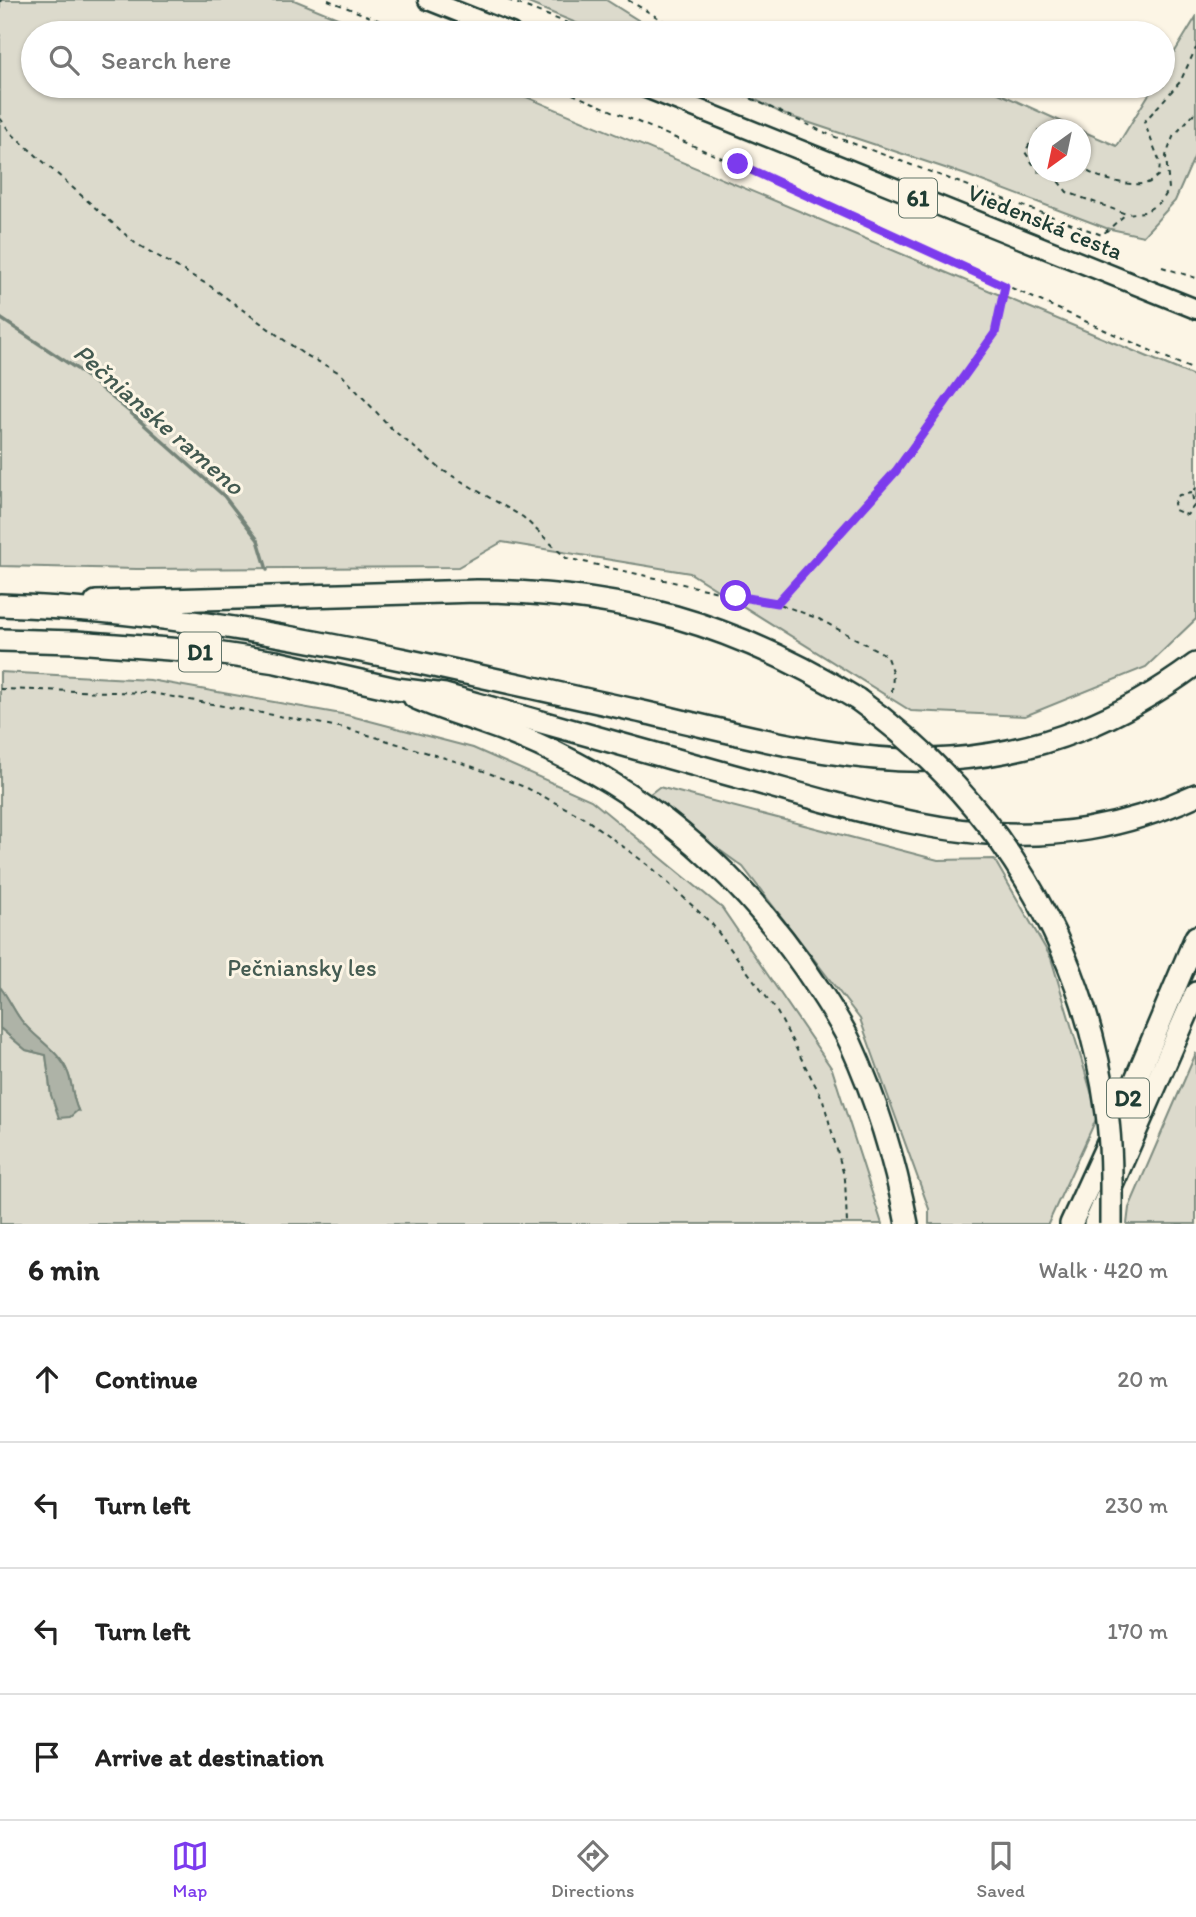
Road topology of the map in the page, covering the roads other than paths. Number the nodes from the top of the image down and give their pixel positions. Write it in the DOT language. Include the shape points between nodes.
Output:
graph roads {
  1 [pos="428,0"];
  2 [pos="481,21"];
  3 [pos="671,98"];
  4 [pos="1196,309"];
  5 [pos="0,605"];
  6 [pos="48,606"];
  7 [pos="0,640"];
  8 [pos="1196,664"];
  9 [pos="396,689"];
  10 [pos="1191,798"];
  11 [pos="1196,937"];
  12 [pos="1196,993"];
  13 [pos="907,1224"];
  14 [pos="1071,1224"];
  15 [pos="1095,1224"];
  16 [pos="1111,1224"];
  1 -- 2 [label="main road"];
  3 -- 4 [label="main road, Viedenská cesta / 61"];
  5 -- 6 [label="highway"];
  6 -- 8 [label="highway" via="274,634 814,749 917,760 983,756 1087,729 1142,701"];
  6 -- 16 [label="highway, bridge" via="477,591 567,595 704,624 791,661 857,699 909,739 956,785 998,836 1052,929 1079,992 1098,1058 1112,1166"];
  7 -- 9 [label="highway, D1" via="209,652"];
  9 -- 10 [label="highway" via="445,695 944,830 1009,835 1075,832 1132,820"];
  9 -- 13 [label="highway" via="576,763 646,806 736,883 801,961 849,1041 884,1130"];
  11 -- 14 [label="highway, D2"];
  12 -- 15 [label="highway, D2"];
}
